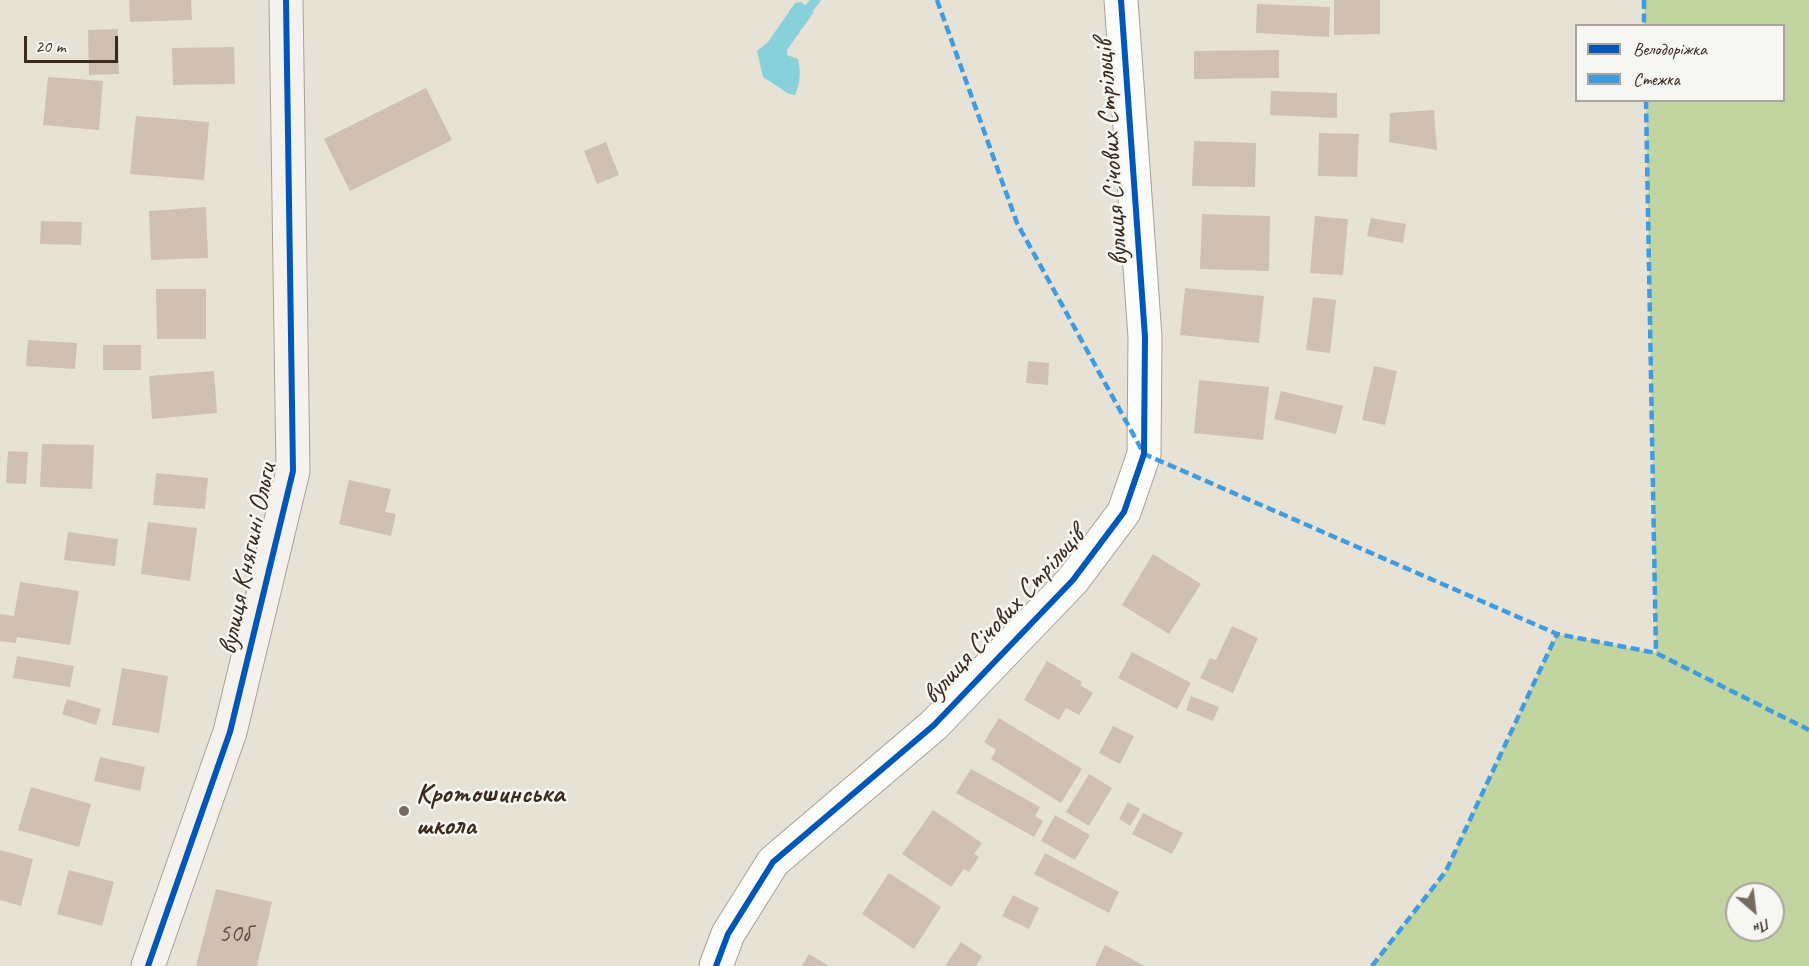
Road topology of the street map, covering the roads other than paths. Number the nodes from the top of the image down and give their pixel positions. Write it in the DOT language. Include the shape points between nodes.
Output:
graph roads {
  1 [pos="286,0"];
  2 [pos="1121,0"];
  3 [pos="148,966"];
  4 [pos="716,966"];
  1 -- 3 [label="street, вулиця Княгині Ольги" via="293,471 230,732"];
  2 -- 4 [label="street, вулиця Січових Стрільців" via="1145,337 1144,454 1125,512 1073,580 934,725 773,862 728,934"];
}
